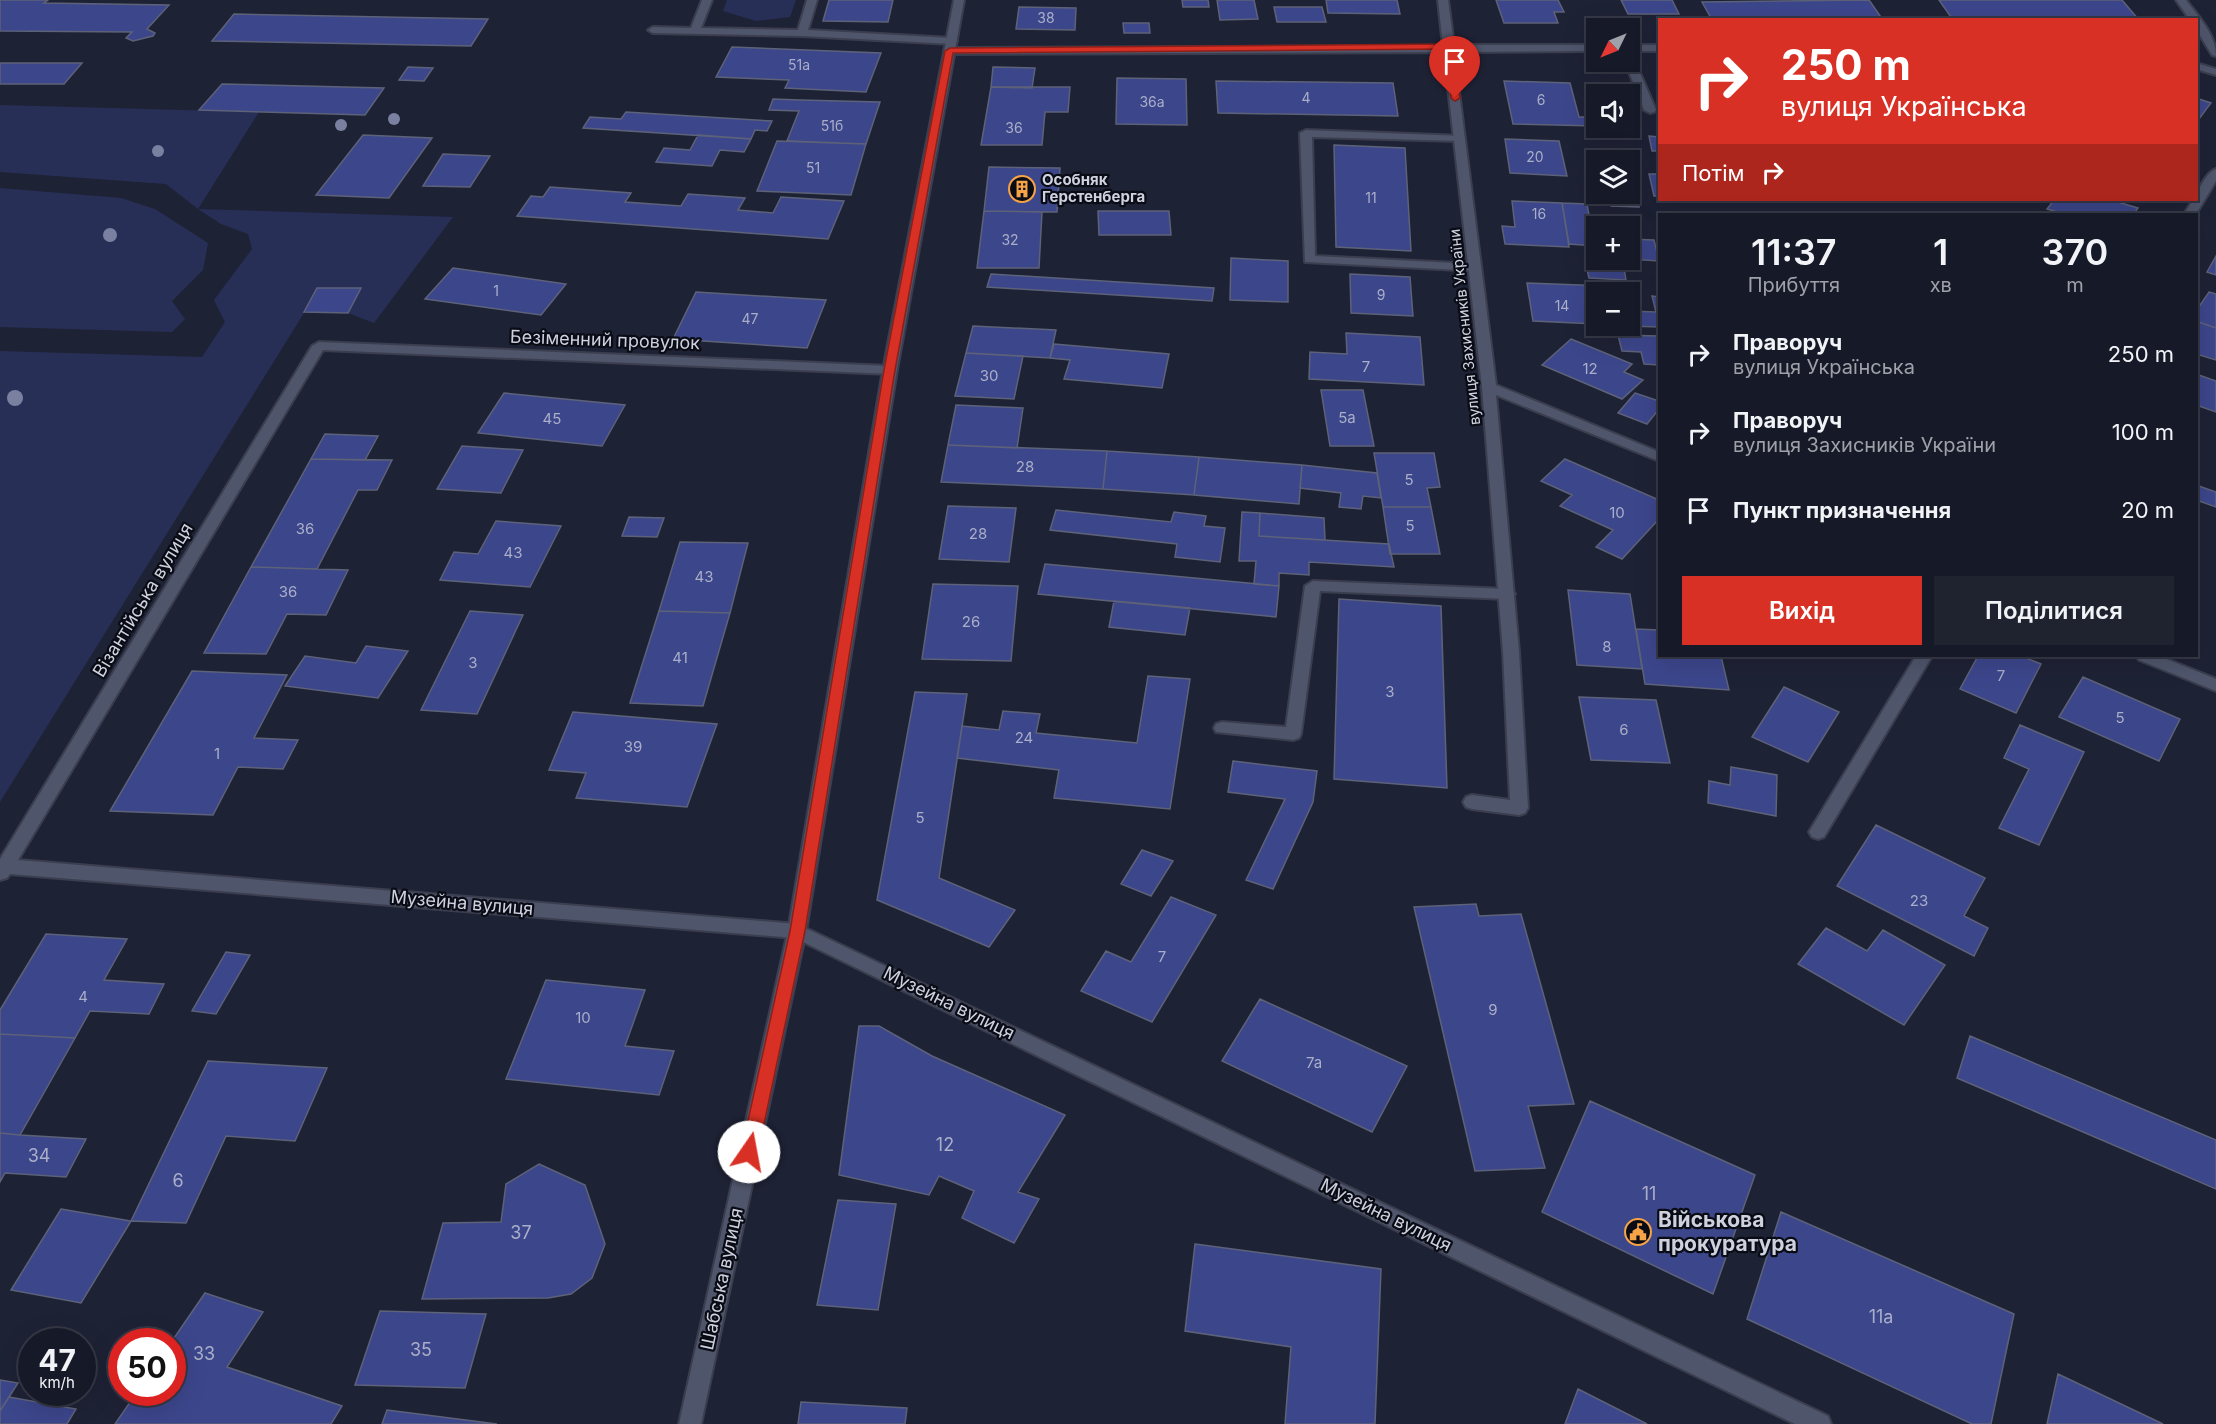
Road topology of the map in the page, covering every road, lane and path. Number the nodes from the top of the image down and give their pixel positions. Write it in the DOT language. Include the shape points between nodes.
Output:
graph roads {
  1 [pos="707,0"];
  2 [pos="812,0"];
  3 [pos="959,0"];
  4 [pos="1443,0"];
  5 [pos="2181,0"];
  6 [pos="2194,18"];
  7 [pos="2198,23"];
  8 [pos="653,30"];
  9 [pos="694,30"];
  10 [pos="802,33"];
  11 [pos="950,46"];
  12 [pos="1449,47"];
  13 [pos="1586,48"];
  14 [pos="1640,48"];
  15 [pos="1658,48"];
  16 [pos="2216,53"];
  17 [pos="2198,67"];
  18 [pos="1634,72"];
  19 [pos="2216,72"];
  20 [pos="1650,110"];
  21 [pos="1460,138"];
  22 [pos="2216,172"];
  23 [pos="2191,213"];
  24 [pos="1475,268"];
  25 [pos="319,346"];
  26 [pos="890,370"];
  27 [pos="1489,387"];
  28 [pos="1658,457"];
  29 [pos="1507,594"];
  30 [pos="1923,657"];
  31 [pos="2147,657"];
  32 [pos="2216,685"];
  33 [pos="1222,728"];
  34 [pos="1472,802"];
  35 [pos="1818,832"];
  36 [pos="2,869"];
  37 [pos="797,931"];
  38 [pos="690,1424"];
  39 [pos="1820,1424"];
  1 -- 9 [label="street"];
  2 -- 10 [label="street"];
  3 -- 11 [label="street, Шабська вулиця"];
  4 -- 12 [label="street, вулиця Захисників України"];
  5 -- 6 [label="street"];
  7 -- 16 [label="street"];
  8 -- 9 [label="street"];
  9 -- 10 [label="street"];
  10 -- 11 [label="street"];
  11 -- 12 [label="street"];
  11 -- 26 [label="street, Шабська вулиця"];
  12 -- 13 [label="street"];
  12 -- 21 [label="street, вулиця Захисників України"];
  14 -- 15 [label="street"];
  17 -- 19 [label="street"];
  18 -- 20 [label="street"];
  21 -- 24 [label="street, вулиця Захисників України"];
  21 -- 24 [label="street" via="1306,133 1309,259"];
  22 -- 23 [label="street"];
  24 -- 27 [label="street, вулиця Захисників України"];
  25 -- 26 [label="street, Безіменний провулок"];
  25 -- 36 [label="street, Візантійська вулиця"];
  26 -- 37 [label="street, Шабська вулиця"];
  27 -- 28 [label="street"];
  27 -- 29 [label="street, вулиця Захисників України"];
  29 -- 33 [label="street" via="1313,586 1293,734"];
  29 -- 34 [label="street, вулиця Захисників України" via="1519,807"];
  30 -- 35 [label="street"];
  31 -- 32 [label="street"];
  36 -- 37 [label="street, Музейна вулиця"];
  37 -- 38 [label="street, Шабська вулиця"];
  37 -- 39 [label="street, Музейна вулиця"];
}
